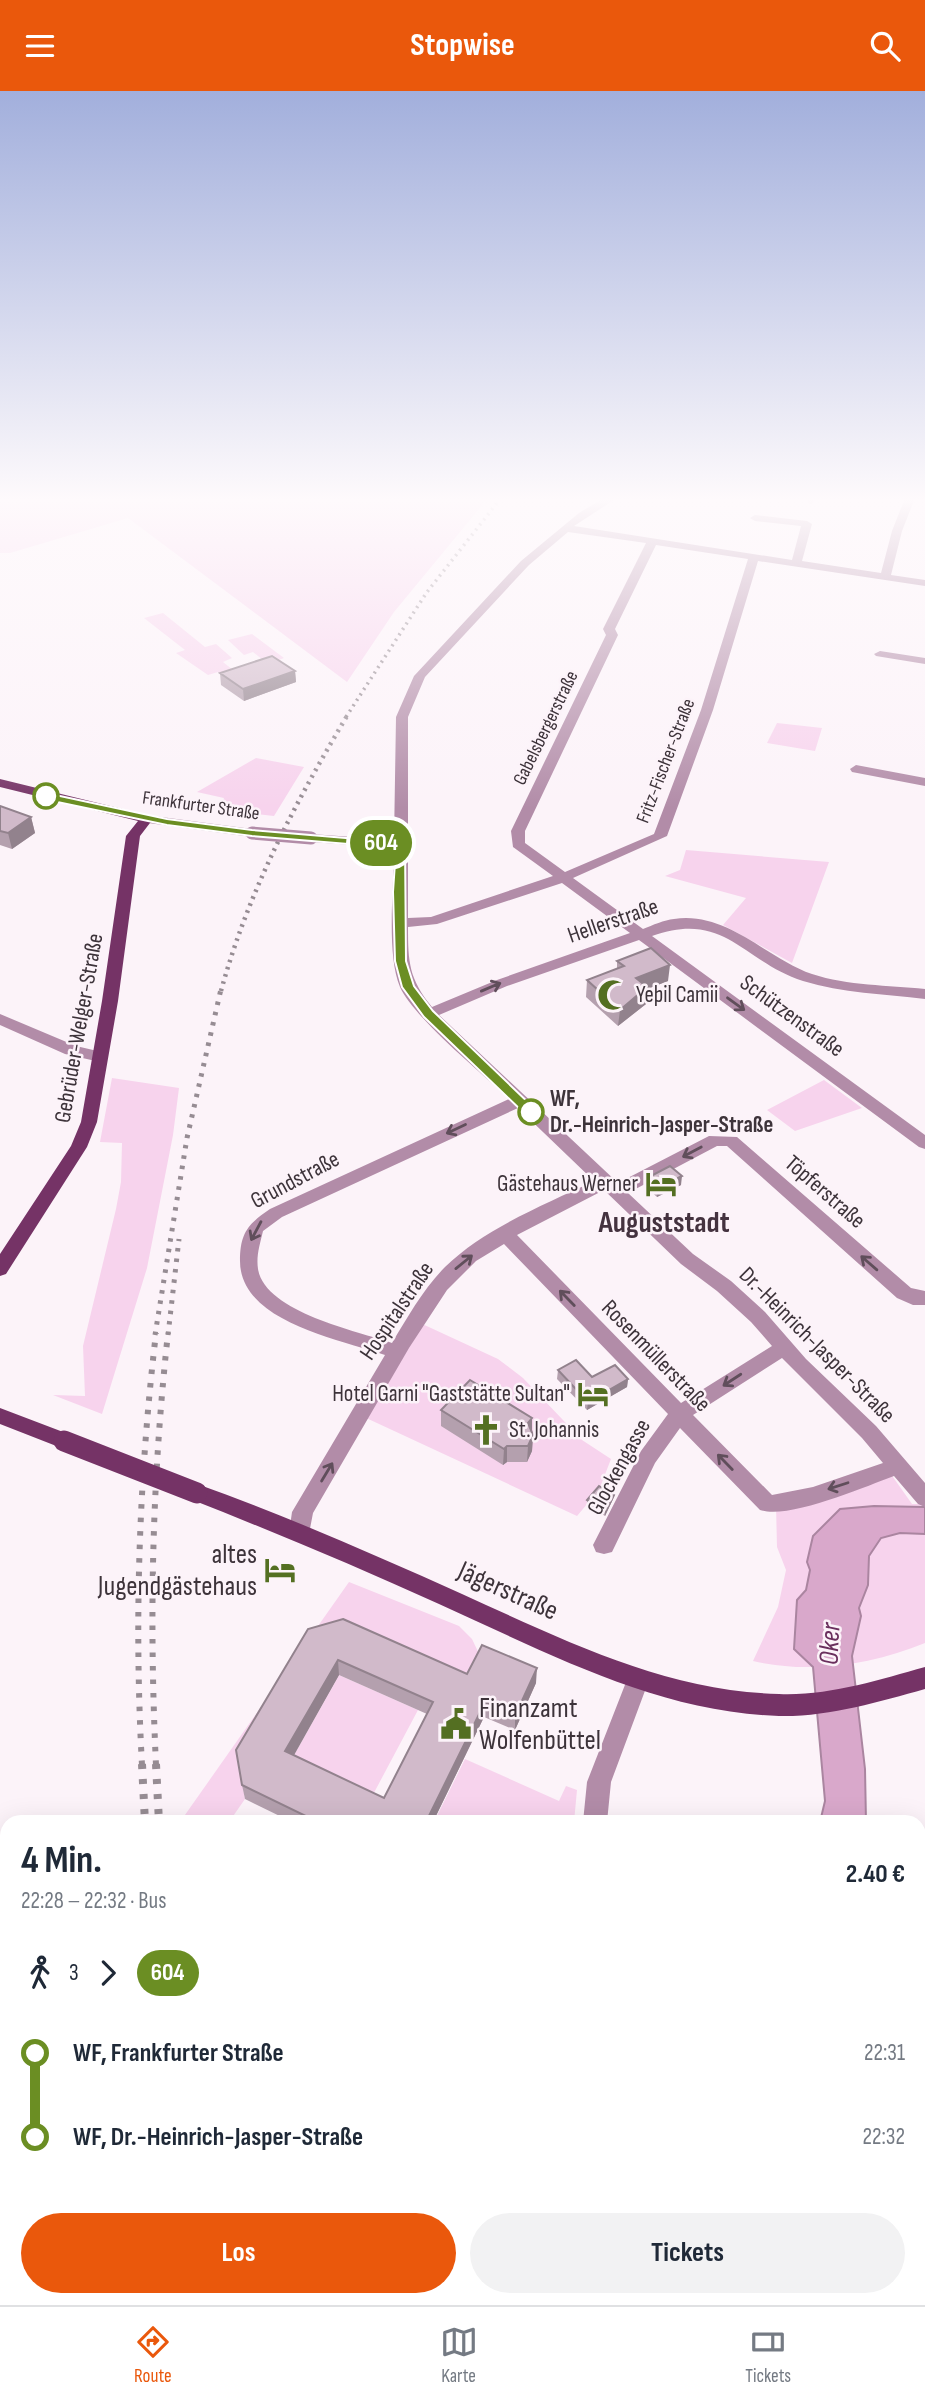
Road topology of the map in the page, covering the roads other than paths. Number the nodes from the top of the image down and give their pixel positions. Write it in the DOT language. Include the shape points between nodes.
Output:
graph roads {
  1 [pos="488,601"];
  2 [pos="623,601"];
  3 [pos="741,601"];
  4 [pos="880,655"];
  5 [pos="925,661"];
  6 [pos="856,769"];
  7 [pos="925,782"];
  8 [pos="0,783"];
  9 [pos="146,818"];
  10 [pos="401,845"];
  11 [pos="564,877"];
  12 [pos="399,923"];
  13 [pos="642,935"];
  14 [pos="925,994"];
  15 [pos="429,1014"];
  16 [pos="0,1019"];
  17 [pos="100,1057"];
  18 [pos="518,1101"];
  19 [pos="925,1143"];
  20 [pos="611,1187"];
  21 [pos="505,1234"];
  22 [pos="0,1269"];
  23 [pos="925,1298"];
  24 [pos="785,1347"];
  25 [pos="397,1352"];
  26 [pos="679,1415"];
  27 [pos="0,1416"];
  28 [pos="900,1466"];
  29 [pos="925,1498"];
  30 [pos="300,1533"];
  31 [pos="604,1545"];
  32 [pos="925,1678"];
  33 [pos="638,1680"];
  34 [pos="595,1815"];
  1 -- 10 [label="street, Dr.-Heinrich-Jasper-Straße" via="414,685 402,717"];
  2 -- 11 [label="street, Gabelsbergerstraße" via="518,831 518,843"];
  3 -- 11 [label="street, Fritz-Fischer-Straße" via="707,710 660,836"];
  4 -- 5 [label="street"];
  6 -- 7 [label="street"];
  8 -- 9 [label="main road, Frankfurter Straße"];
  9 -- 10 [label="street, Frankfurter Straße, bridge" via="252,833"];
  9 -- 17 [label="main road, Gebrüder-Welger-Straße" via="133,836"];
  10 -- 12 [label="street, Dr.-Heinrich-Jasper-Straße"];
  11 -- 12 [label="street, Fritz-Fischer-Straße" via="432,921"];
  11 -- 13 [label="street, Schützenstraße"];
  12 -- 15 [label="street, Dr.-Heinrich-Jasper-Straße" via="403,975"];
  13 -- 14 [label="street, Hellerstraße" via="674,923 701,922 809,978"];
  15 -- 13 [label="street, Hellerstraße, one-way" via="502,983"];
  13 -- 19 [label="street, Schützenstraße, one-way"];
  15 -- 18 [label="street, Dr.-Heinrich-Jasper-Straße"];
  16 -- 17 [label="street" via="71,1050"];
  17 -- 22 [label="main road, Gebrüder-Welger-Straße" via="89,1122 79,1147"];
  18 -- 20 [label="street, Dr.-Heinrich-Jasper-Straße"];
  18 -- 25 [label="street, Grundstraße, one-way" via="276,1213 254,1228 250,1268 256,1288 270,1304 291,1316"];
  20 -- 21 [label="street, Hospitalstraße"];
  23 -- 20 [label="street, Töpferstraße, one-way" via="904,1293 731,1141 715,1140"];
  20 -- 24 [label="street, Dr.-Heinrich-Jasper-Straße" via="687,1259 724,1286"];
  25 -- 21 [label="street, Hospitalstraße, one-way" via="451,1272"];
  26 -- 21 [label="street, Rosenmüllerstraße, one-way"];
  24 -- 26 [label="street, Glockengasse, one-way"];
  24 -- 28 [label="street, Dr.-Heinrich-Jasper-Straße"];
  30 -- 25 [label="street, Hospitalstraße, one-way" via="303,1512"];
  28 -- 26 [label="street, Rosenmüllerstraße, one-way" via="776,1505 760,1498"];
  26 -- 31 [label="street, Glockengasse" via="648,1457"];
  27 -- 30 [label="main road, Jägerstraße, bridge"];
  28 -- 29 [label="street, Dr.-Heinrich-Jasper-Straße"];
  30 -- 33 [label="main road, Jägerstraße"];
  32 -- 33 [label="main road, Jägerstraße" via="861,1696 804,1705 734,1702"];
  33 -- 34 [label="street" via="599,1782"];
}
